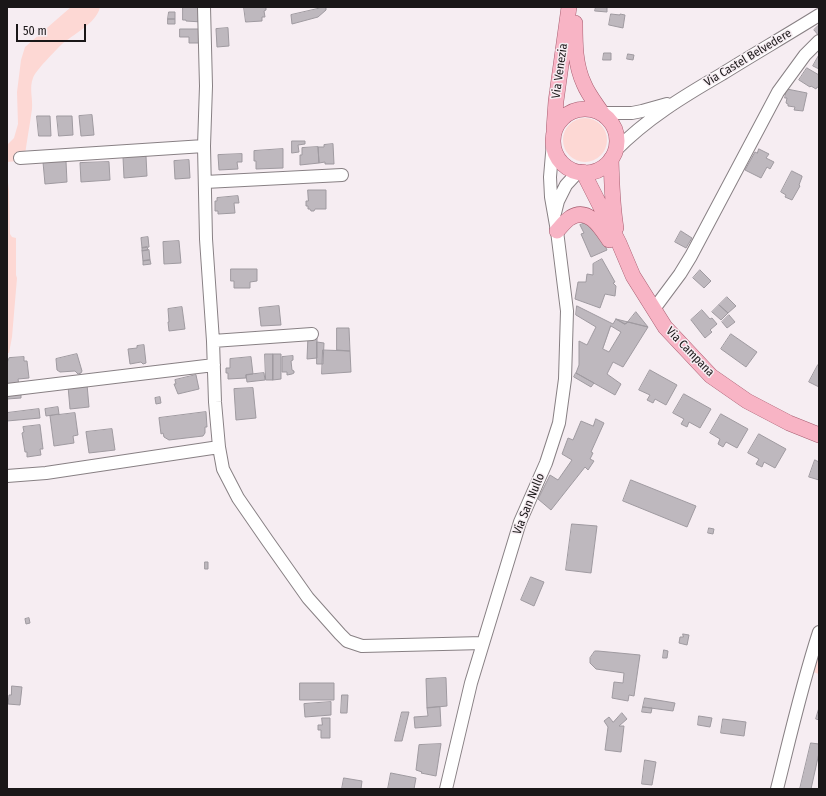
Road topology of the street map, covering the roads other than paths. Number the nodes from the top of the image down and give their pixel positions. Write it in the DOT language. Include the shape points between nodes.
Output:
graph roads {
  1 [pos="204,7"];
  2 [pos="569,7"];
  3 [pos="574,7"];
  4 [pos="819,15"];
  5 [pos="819,41"];
  6 [pos="677,100"];
  7 [pos="602,113"];
  8 [pos="553,138"];
  9 [pos="204,146"];
  10 [pos="613,155"];
  11 [pos="20,158"];
  12 [pos="581,172"];
  13 [pos="342,175"];
  14 [pos="205,182"];
  15 [pos="554,214"];
  16 [pos="557,231"];
  17 [pos="619,243"];
  18 [pos="633,276"];
  19 [pos="654,309"];
  20 [pos="312,334"];
  21 [pos="213,341"];
  22 [pos="214,365"];
  23 [pos="7,390"];
  24 [pos="819,435"];
  25 [pos="219,446"];
  26 [pos="7,476"];
  27 [pos="819,632"];
  28 [pos="484,643"];
  29 [pos="446,789"];
  30 [pos="777,789"];
  1 -- 9 [label="street"];
  2 -- 8 [label="main road, Via Venezia"];
  3 -- 7 [label="main road, Via Venezia" via="574,47 577,65 584,85"];
  4 -- 6 [label="street, Via Castel Belvedere"];
  5 -- 19 [label="street" via="805,55 778,92 691,256"];
  6 -- 7 [label="street" via="632,113"];
  6 -- 10 [label="street" via="629,137"];
  7 -- 8 [label="main road" via="585,108 568,113 556,126"];
  7 -- 10 [label="main road, Via Campana" via="616,130 617,140"];
  8 -- 12 [label="main road" via="558,158 570,169"];
  8 -- 15 [label="street, Via San Nullo" via="550,177"];
  9 -- 11 [label="street"];
  9 -- 14 [label="street"];
  10 -- 12 [label="main road" via="605,166 596,171"];
  10 -- 17 [label="main road, Via Campana" via="611,191"];
  12 -- 15 [label="street, Via San Nullo" via="566,184"];
  12 -- 17 [label="main road, Via Campana"];
  13 -- 14 [label="street"];
  14 -- 21 [label="street"];
  15 -- 16 [label="street, Via San Nullo"];
  16 -- 18 [label="main road" via="576,215 583,214 595,221"];
  16 -- 28 [label="street, Via San Nullo" via="567,311 565,379 559,423 546,462 520,522"];
  17 -- 18 [label="main road, Via Campana"];
  18 -- 19 [label="main road, Via Campana"];
  19 -- 24 [label="main road, Via Campana" via="665,326 711,376 747,401"];
  20 -- 21 [label="street"];
  21 -- 22 [label="street"];
  22 -- 23 [label="street"];
  22 -- 25 [label="street"];
  25 -- 26 [label="street" via="46,473"];
  25 -- 28 [label="street" via="223,469 242,504 308,598 347,641 362,646"];
  27 -- 30 [label="street"];
  28 -- 29 [label="street, Via San Nullo" via="471,683"];
}
